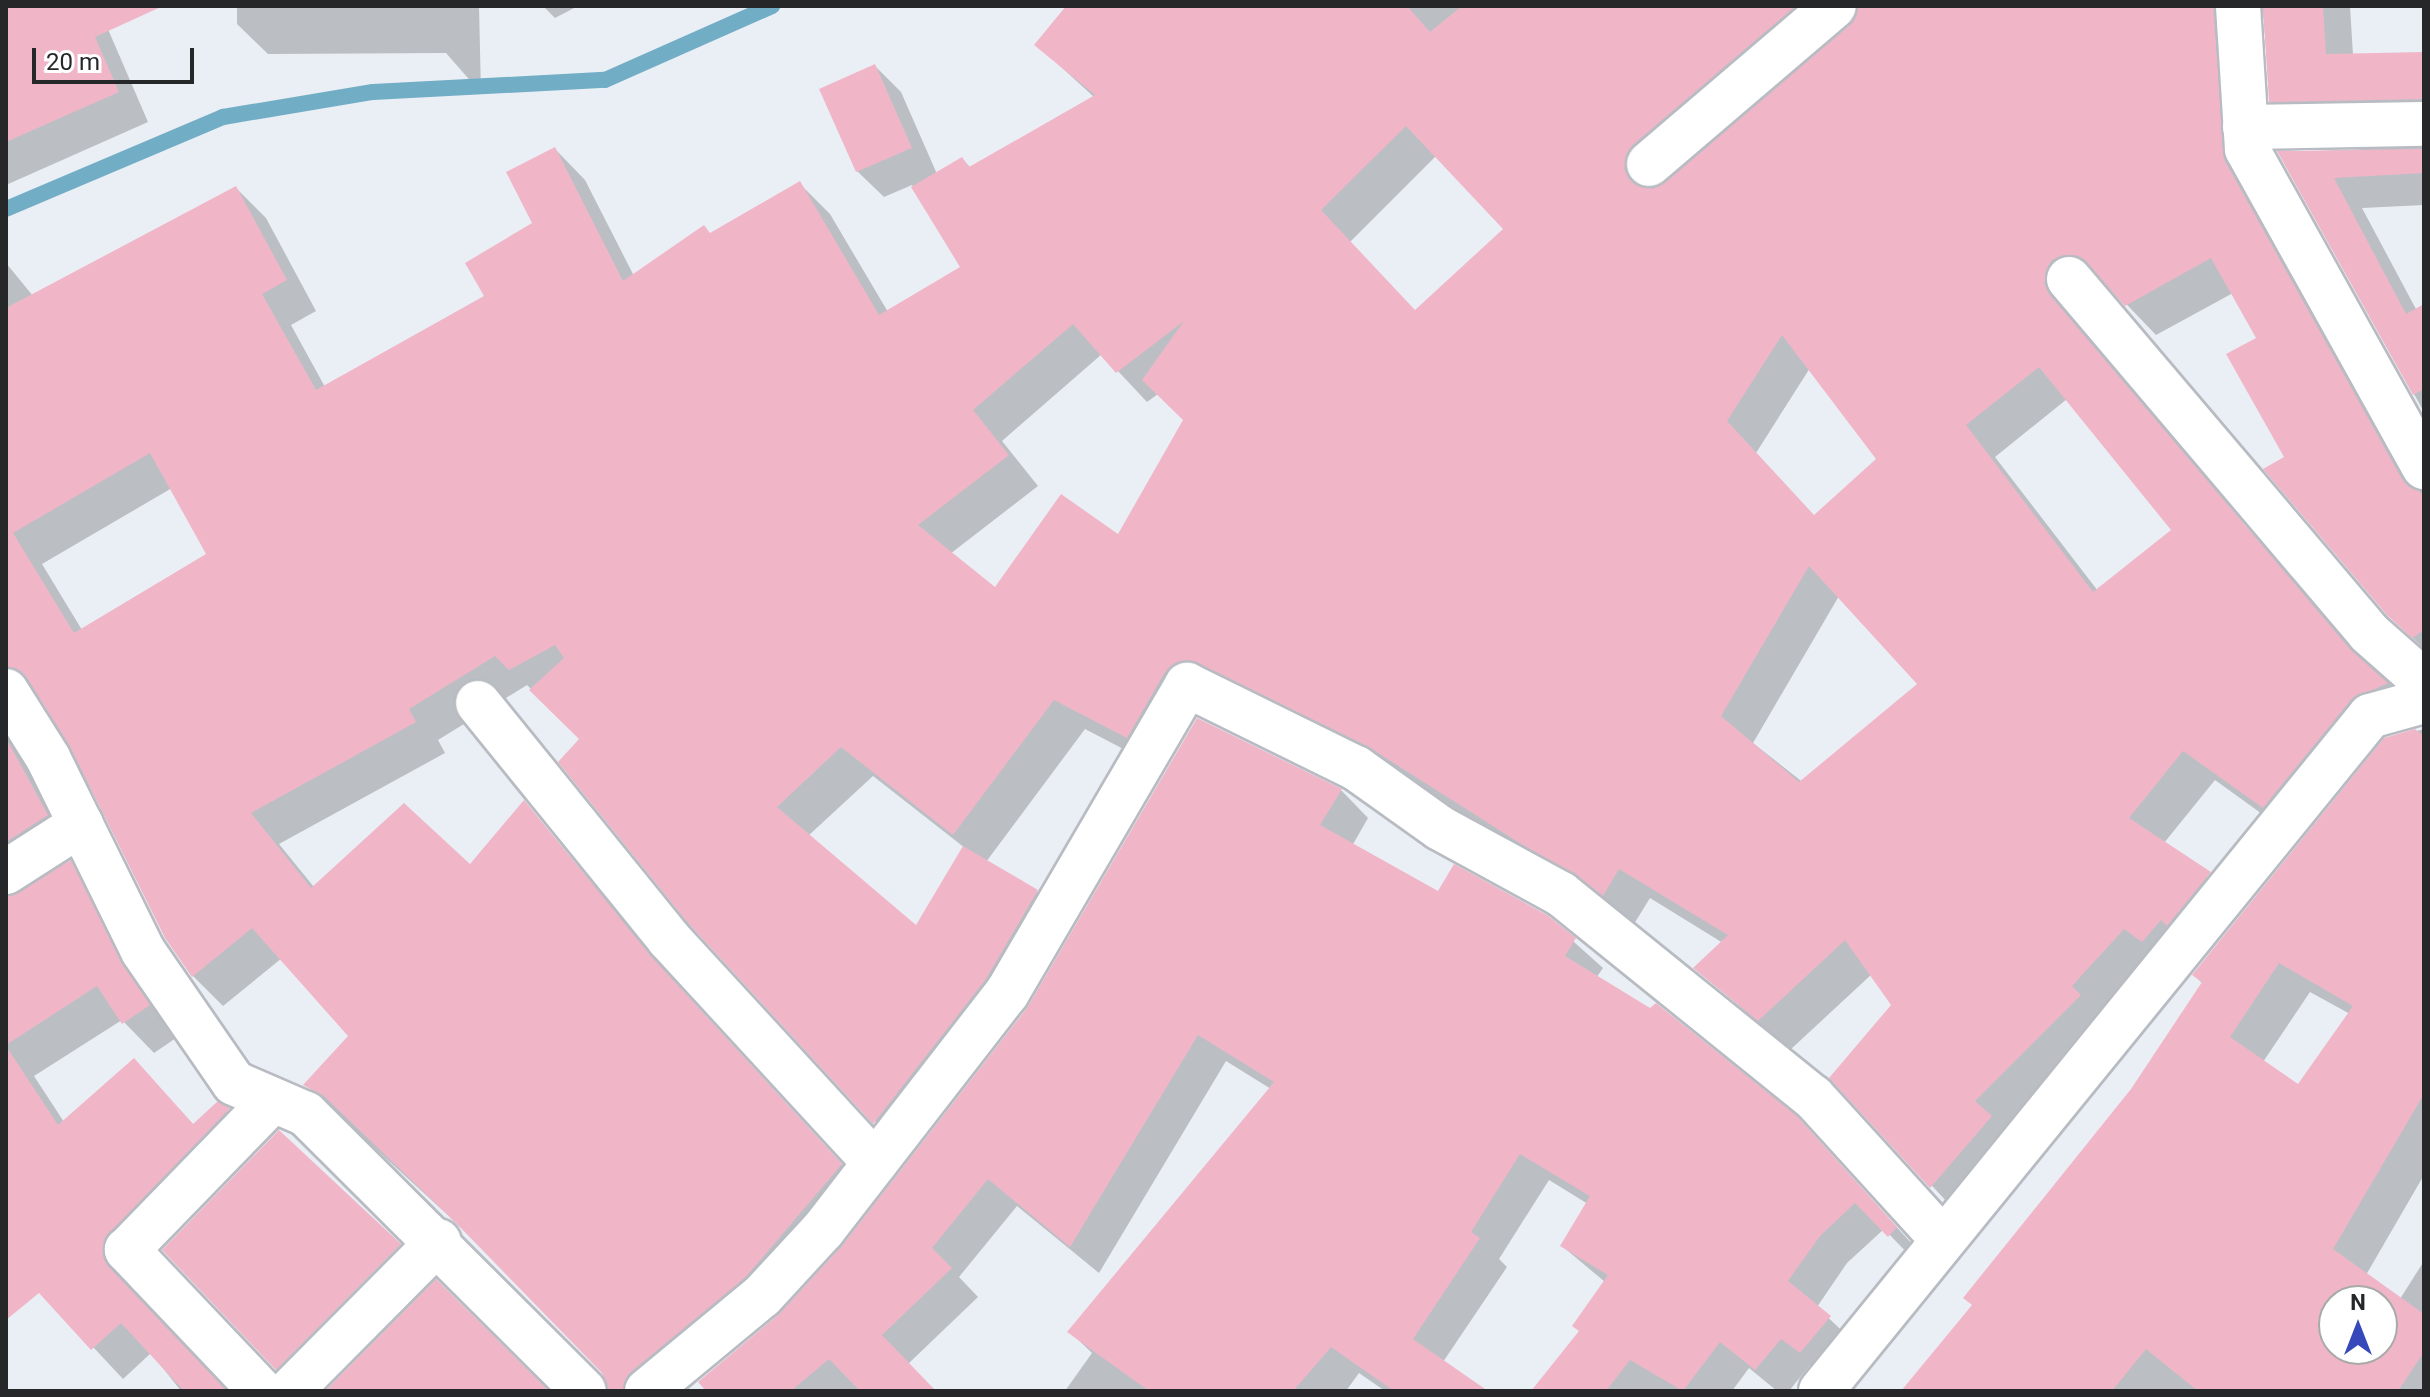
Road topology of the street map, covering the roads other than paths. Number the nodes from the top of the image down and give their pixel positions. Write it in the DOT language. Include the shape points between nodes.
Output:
graph roads {
  1 [pos="1834,6"];
  2 [pos="2238,6"];
  3 [pos="2424,124"];
  4 [pos="2245,127"];
  5 [pos="1649,164"];
  6 [pos="2069,279"];
  7 [pos="2424,467"];
  8 [pos="2419,687"];
  9 [pos="6,691"];
  10 [pos="478,703"];
  11 [pos="81,824"];
  12 [pos="6,872"];
  13 [pos="273,1100"];
  14 [pos="875,1163"];
  15 [pos="1943,1240"];
  16 [pos="439,1241"];
  17 [pos="261,1391"];
  18 [pos="290,1391"];
  19 [pos="584,1391"];
  20 [pos="647,1391"];
  21 [pos="1821,1391"];
  1 -- 5 [label="street"];
  2 -- 4 [label="street"];
  3 -- 4 [label="street"];
  4 -- 7 [label="street" via="2247,149"];
  6 -- 8 [label="street"];
  8 -- 15 [label="street" via="2370,716"];
  9 -- 11 [label="street"];
  10 -- 14 [label="street" via="669,939"];
  11 -- 12 [label="street"];
  11 -- 13 [label="street" via="143,951 217,1059 234,1083"];
  13 -- 16 [label="street" via="306,1114"];
  13 -- 17 [label="street" via="127,1250"];
  14 -- 15 [label="street" via="1007,993 1187,685 1356,768 1440,828 1561,894 1813,1097"];
  14 -- 20 [label="street" via="762,1296"];
  15 -- 21 [label="street"];
  16 -- 18 [label="street"];
  16 -- 19 [label="street"];
}
